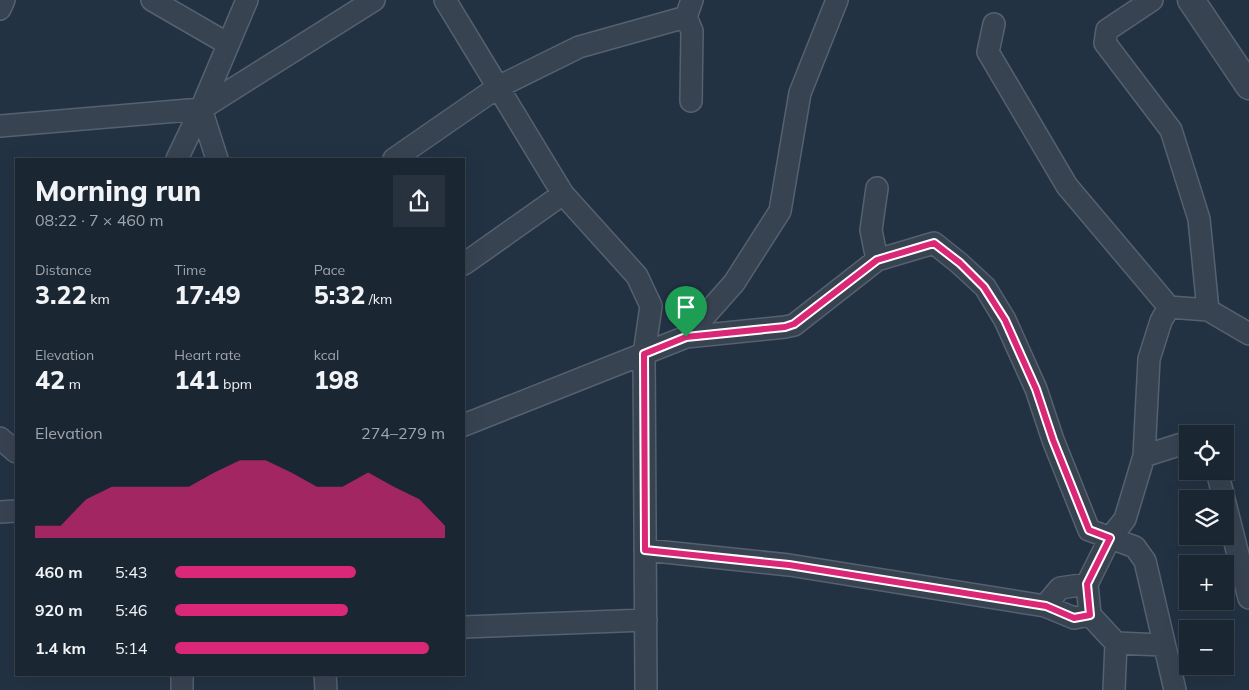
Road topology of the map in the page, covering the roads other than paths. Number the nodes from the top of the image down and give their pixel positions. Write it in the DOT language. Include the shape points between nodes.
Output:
graph roads {
  1 [pos="4,0"];
  2 [pos="152,0"];
  3 [pos="247,0"];
  4 [pos="374,0"];
  5 [pos="445,0"];
  6 [pos="837,0"];
  7 [pos="1152,0"];
  8 [pos="1191,0"];
  9 [pos="689,8"];
  10 [pos="0,9"];
  11 [pos="994,24"];
  12 [pos="228,44"];
  13 [pos="1249,86"];
  14 [pos="498,87"];
  15 [pos="691,100"];
  16 [pos="201,109"];
  17 [pos="0,126"];
  18 [pos="177,158"];
  19 [pos="218,158"];
  20 [pos="395,158"];
  21 [pos="877,188"];
  22 [pos="563,194"];
  23 [pos="877,260"];
  24 [pos="465,263"];
  25 [pos="1170,307"];
  26 [pos="1208,310"];
  27 [pos="1249,334"];
  28 [pos="686,337"];
  29 [pos="644,354"];
  30 [pos="465,425"];
  31 [pos="0,438"];
  32 [pos="1179,445"];
  33 [pos="15,451"];
  34 [pos="1144,456"];
  35 [pos="15,511"];
  36 [pos="0,512"];
  37 [pos="1110,538"];
  38 [pos="1234,539"];
  39 [pos="645,550"];
  40 [pos="1087,584"];
  41 [pos="1249,598"];
  42 [pos="1046,606"];
  43 [pos="1090,615"];
  44 [pos="646,620"];
  45 [pos="465,627"];
  46 [pos="1116,643"];
  47 [pos="1164,645"];
  48 [pos="182,676"];
  49 [pos="325,676"];
  50 [pos="182,690"];
  51 [pos="326,690"];
  52 [pos="646,690"];
  53 [pos="1114,690"];
  54 [pos="1175,690"];
  1 -- 10 [label="street"];
  2 -- 12 [label="street"];
  3 -- 12 [label="street"];
  4 -- 16 [label="street"];
  5 -- 14 [label="street"];
  6 -- 28 [label="street" via="800,93 780,211 734,284"];
  7 -- 26 [label="street" via="1107,30 1105,43 1171,130 1199,219"];
  8 -- 13 [label="street"];
  9 -- 14 [label="street" via="579,47"];
  9 -- 15 [label="street"];
  11 -- 25 [label="street" via="988,52 1067,186"];
  12 -- 16 [label="street"];
  14 -- 20 [label="street"];
  14 -- 22 [label="street"];
  16 -- 17 [label="street"];
  16 -- 18 [label="street"];
  16 -- 19 [label="street"];
  21 -- 23 [label="street" via="871,230"];
  22 -- 24 [label="street"];
  22 -- 29 [label="street" via="637,276 652,306"];
  23 -- 28 [label="street" via="794,324"];
  23 -- 37 [label="street" via="934,243 984,287 1005,320 1036,389 1089,530"];
  25 -- 26 [label="street"];
  25 -- 34 [label="street" via="1161,321 1148,359"];
  26 -- 27 [label="street"];
  28 -- 29 [label="street"];
  29 -- 30 [label="street"];
  29 -- 39 [label="street"];
  31 -- 33 [label="street"];
  32 -- 34 [label="street"];
  34 -- 37 [label="street" via="1125,519"];
  35 -- 36 [label="street"];
  37 -- 40 [label="street"];
  37 -- 47 [label="street" via="1135,547 1145,561"];
  38 -- 41 [label="street"];
  39 -- 42 [label="street" via="789,565"];
  39 -- 44 [label="street"];
  40 -- 42 [label="street" via="1060,588"];
  40 -- 43 [label="street"];
  42 -- 43 [label="street" via="1074,618"];
  43 -- 46 [label="street"];
  44 -- 45 [label="street"];
  44 -- 52 [label="street"];
  46 -- 47 [label="street"];
  46 -- 53 [label="street"];
  47 -- 54 [label="street"];
  48 -- 50 [label="street"];
  49 -- 51 [label="street"];
}
